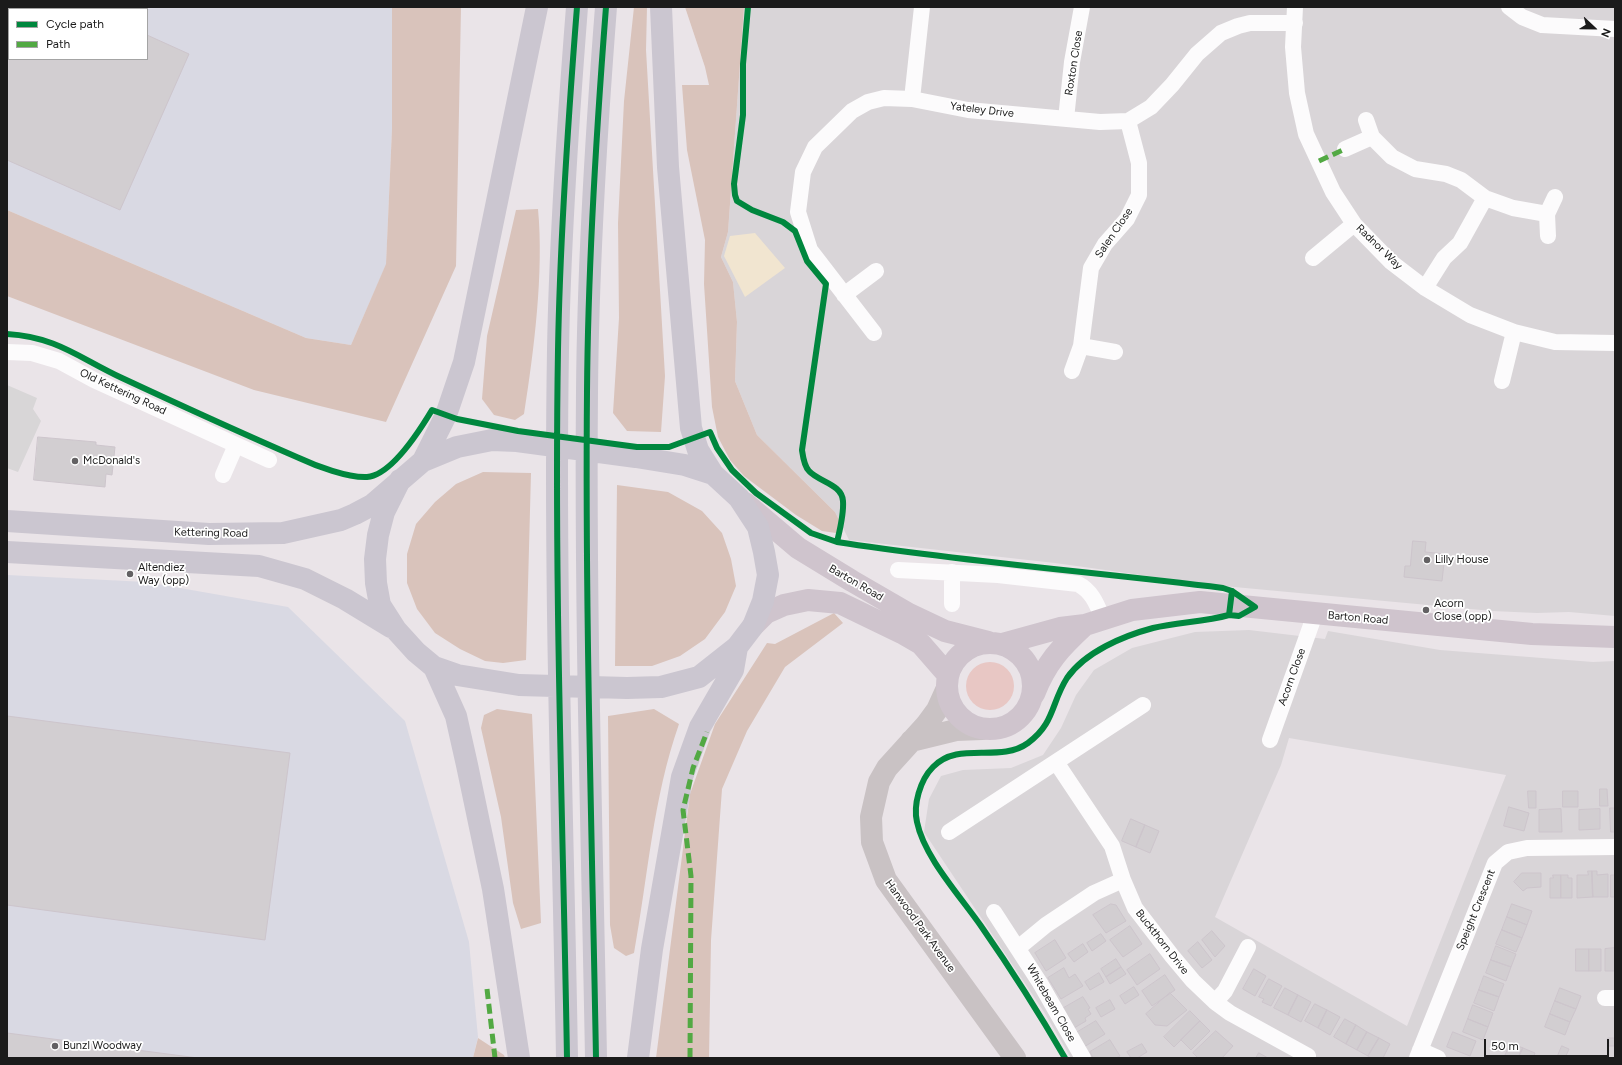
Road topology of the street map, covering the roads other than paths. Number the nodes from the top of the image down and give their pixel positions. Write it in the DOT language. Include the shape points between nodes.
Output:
graph roads {
  1 [pos="537,7"];
  2 [pos="577,7"];
  3 [pos="606,7"];
  4 [pos="661,7"];
  5 [pos="922,7"];
  6 [pos="1082,7"];
  7 [pos="1295,7"];
  8 [pos="1509,7"];
  9 [pos="1294,23"];
  10 [pos="1615,29"];
  11 [pos="912,99"];
  12 [pos="1066,119"];
  13 [pos="1366,120"];
  14 [pos="1128,121"];
  15 [pos="1372,137"];
  16 [pos="1345,149"];
  17 [pos="1555,197"];
  18 [pos="1485,198"];
  19 [pos="1547,214"];
  20 [pos="1354,224"];
  21 [pos="1548,236"];
  22 [pos="1313,258"];
  23 [pos="876,271"];
  24 [pos="1426,288"];
  25 [pos="844,295"];
  26 [pos="1514,332"];
  27 [pos="874,333"];
  28 [pos="1615,343"];
  29 [pos="1081,346"];
  30 [pos="7,352"];
  31 [pos="1115,352"];
  32 [pos="1072,370"];
  33 [pos="1502,381"];
  34 [pos="236,445"];
  35 [pos="269,460"];
  36 [pos="422,461"];
  37 [pos="713,474"];
  38 [pos="222,475"];
  39 [pos="400,480"];
  40 [pos="739,498"];
  41 [pos="7,521"];
  42 [pos="7,552"];
  43 [pos="898,570"];
  44 [pos="952,572"];
  45 [pos="952,604"];
  46 [pos="1315,614"];
  47 [pos="1094,622"];
  48 [pos="753,626"];
  49 [pos="396,630"];
  50 [pos="1615,637"];
  51 [pos="995,643"];
  52 [pos="737,647"];
  53 [pos="434,667"];
  54 [pos="948,682"];
  55 [pos="1031,702"];
  56 [pos="1143,705"];
  57 [pos="982,729"];
  58 [pos="1270,740"];
  59 [pos="910,742"];
  60 [pos="1056,762"];
  61 [pos="949,832"];
  62 [pos="1615,847"];
  63 [pos="1123,880"];
  64 [pos="994,912"];
  65 [pos="1248,947"];
  66 [pos="1018,948"];
  67 [pos="1215,1002"];
  68 [pos="1418,1054"];
  69 [pos="1309,1057"];
  70 [pos="519,1058"];
  71 [pos="567,1058"];
  72 [pos="596,1058"];
  73 [pos="638,1058"];
  74 [pos="1015,1058"];
  75 [pos="1083,1058"];
  76 [pos="1438,1058"];
  1 -- 36 [label="highway" via="464,362 446,415"];
  2 -- 71 [label="highway" via="565,162 558,350 558,574"];
  3 -- 72 [label="highway" via="596,137 587,390 587,589"];
  4 -- 37 [label="highway" via="668,167 692,428 698,450"];
  5 -- 11 [label="street"];
  6 -- 12 [label="street, Roxton Close" via="1072,62"];
  7 -- 9 [label="street, Radnor Way"];
  8 -- 10 [label="street" via="1522,17 1542,25"];
  9 -- 14 [label="street, Yateley Drive" via="1250,23 1221,33 1198,54 1151,107"];
  9 -- 20 [label="street, Radnor Way" via="1293,47 1297,93 1306,134 1333,192"];
  11 -- 12 [label="street, Yateley Drive" via="968,110"];
  11 -- 25 [label="street, Yateley Drive" via="884,98 868,102 852,111 815,147 803,172 798,212 803,230 810,250"];
  12 -- 14 [label="street, Yateley Drive"];
  13 -- 15 [label="street"];
  14 -- 29 [label="street, Salen Close" via="1139,163 1139,195 1127,219 1105,244 1091,268"];
  15 -- 16 [label="street"];
  15 -- 18 [label="street" via="1392,157 1415,168 1446,174 1461,180"];
  17 -- 19 [label="street"];
  18 -- 19 [label="street" via="1512,208"];
  18 -- 24 [label="street" via="1460,243 1444,258"];
  19 -- 21 [label="street"];
  20 -- 22 [label="street"];
  20 -- 24 [label="street, Radnor Way" via="1391,262"];
  23 -- 25 [label="street"];
  24 -- 26 [label="street, Radnor Way" via="1470,315"];
  25 -- 27 [label="street, Yateley Drive"];
  26 -- 28 [label="street, Radnor Way" via="1555,342"];
  26 -- 33 [label="street"];
  29 -- 31 [label="street"];
  29 -- 32 [label="street, Salen Close"];
  30 -- 34 [label="street, Old Kettering Road" via="32,352 59,361 94,380"];
  34 -- 35 [label="street, Old Kettering Road"];
  34 -- 38 [label="street"];
  36 -- 37 [label="highway" via="457,447 492,440 518,441 685,465"];
  36 -- 39 [label="highway, Kettering Road"];
  37 -- 40 [label="highway"];
  39 -- 41 [label="highway, Kettering Road" via="372,505 355,514 341,520 283,534 209,534"];
  39 -- 49 [label="highway" via="384,512 375,559 380,605"];
  40 -- 48 [label="highway" via="758,527 768,575 763,601"];
  40 -- 51 [label="main road, Barton Road" via="798,548 909,614 945,631"];
  42 -- 49 [label="highway" via="259,566 305,579 345,599"];
  43 -- 44 [label="street"];
  44 -- 45 [label="street"];
  44 -- 47 [label="street" via="998,574 1078,584 1085,587 1092,596"];
  46 -- 47 [label="main road, Barton Road" via="1200,602 1132,610"];
  46 -- 50 [label="main road, Barton Road" via="1532,634"];
  46 -- 58 [label="street, Acorn Close"];
  47 -- 51 [label="main road, Barton Road"];
  47 -- 55 [label="main road, Barton Road" via="1052,659 1042,673"];
  48 -- 52 [label="highway"];
  48 -- 54 [label="main road, Barton Road" via="766,612 784,605 808,600 840,602 921,644"];
  49 -- 53 [label="highway"];
  51 -- 54 [label="main road" via="975,645 963,652 954,662"];
  51 -- 55 [label="main road" via="1014,650 1024,658 1032,672 1034,687"];
  52 -- 53 [label="highway" via="699,677 661,687 519,685 457,675"];
  52 -- 73 [label="highway" via="733,670 700,726 682,777 652,949"];
  53 -- 70 [label="highway" via="456,716 467,765 493,889"];
  54 -- 57 [label="main road" via="950,702 957,713 968,723"];
  54 -- 59 [label="street, Hanwood Park Avenue" via="937,710"];
  55 -- 57 [label="main road" via="1023,714 1011,724 997,729"];
  56 -- 60 [label="street"];
  57 -- 59 [label="street" via="956,730"];
  59 -- 74 [label="street, Hanwood Park Avenue" via="887,768 879,782 872,817 872,842 886,880"];
  60 -- 61 [label="street"];
  60 -- 63 [label="street, Buckthorn Drive" via="1112,846"];
  62 -- 68 [label="street, Speight Crescent" via="1527,848 1508,852 1495,863"];
  63 -- 66 [label="street" via="1094,893 1046,925"];
  63 -- 67 [label="street, Buckthorn Drive" via="1135,908 1193,981"];
  64 -- 66 [label="street, Whitebeam Close"];
  65 -- 67 [label="street" via="1225,991"];
  66 -- 75 [label="street, Whitebeam Close"];
  67 -- 69 [label="street, Buckthorn Drive"];
  68 -- 76 [label="street, Speight Crescent"];
}
